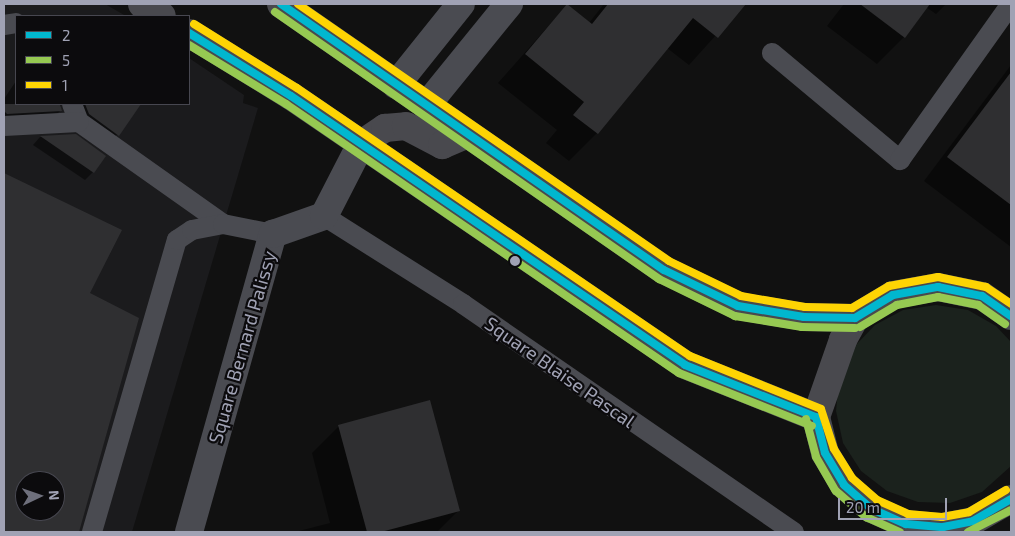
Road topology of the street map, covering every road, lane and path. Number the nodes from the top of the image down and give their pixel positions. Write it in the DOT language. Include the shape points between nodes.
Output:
graph roads {
  1 [pos="142,4"];
  2 [pos="281,4"];
  3 [pos="461,4"];
  4 [pos="509,4"];
  5 [pos="1011,4"];
  6 [pos="160,15"];
  7 [pos="190,34"];
  8 [pos="772,54"];
  9 [pos="396,85"];
  10 [pos="426,106"];
  11 [pos="76,113"];
  12 [pos="4,126"];
  13 [pos="466,135"];
  14 [pos="362,144"];
  15 [pos="324,216"];
  16 [pos="223,224"];
  17 [pos="273,234"];
  18 [pos="1011,316"];
  19 [pos="855,318"];
  20 [pos="816,417"];
  21 [pos="1011,499"];
  22 [pos="943,530"];
  23 [pos="92,532"];
  24 [pos="189,532"];
  25 [pos="794,532"];
  1 -- 6 [label="main road"];
  2 -- 9 [label="main road"];
  3 -- 9 [label="street"];
  4 -- 10 [label="street"];
  5 -- 8 [label="lane" via="900,160"];
  7 -- 14 [label="main road"];
  9 -- 10 [label="main road"];
  10 -- 13 [label="main road"];
  11 -- 12 [label="lane"];
  11 -- 16 [label="lane"];
  13 -- 14 [label="main road" via="442,145 406,126 385,128"];
  13 -- 19 [label="main road" via="664,270 738,306 804,317"];
  14 -- 15 [label="street"];
  14 -- 20 [label="main road" via="686,365"];
  15 -- 17 [label="street, Square Bernard Palissy"];
  15 -- 25 [label="lane, Square Blaise Pascal" via="463,304"];
  16 -- 17 [label="lane"];
  16 -- 23 [label="lane" via="192,230 177,240"];
  17 -- 24 [label="street, Square Bernard Palissy"];
  18 -- 19 [label="main road" via="982,296 938,287 893,295"];
  19 -- 20 [label="main road" via="839,348"];
  20 -- 22 [label="main road" via="824,453 844,485 865,503 906,524"];
  21 -- 22 [label="main road" via="973,521"];
}
